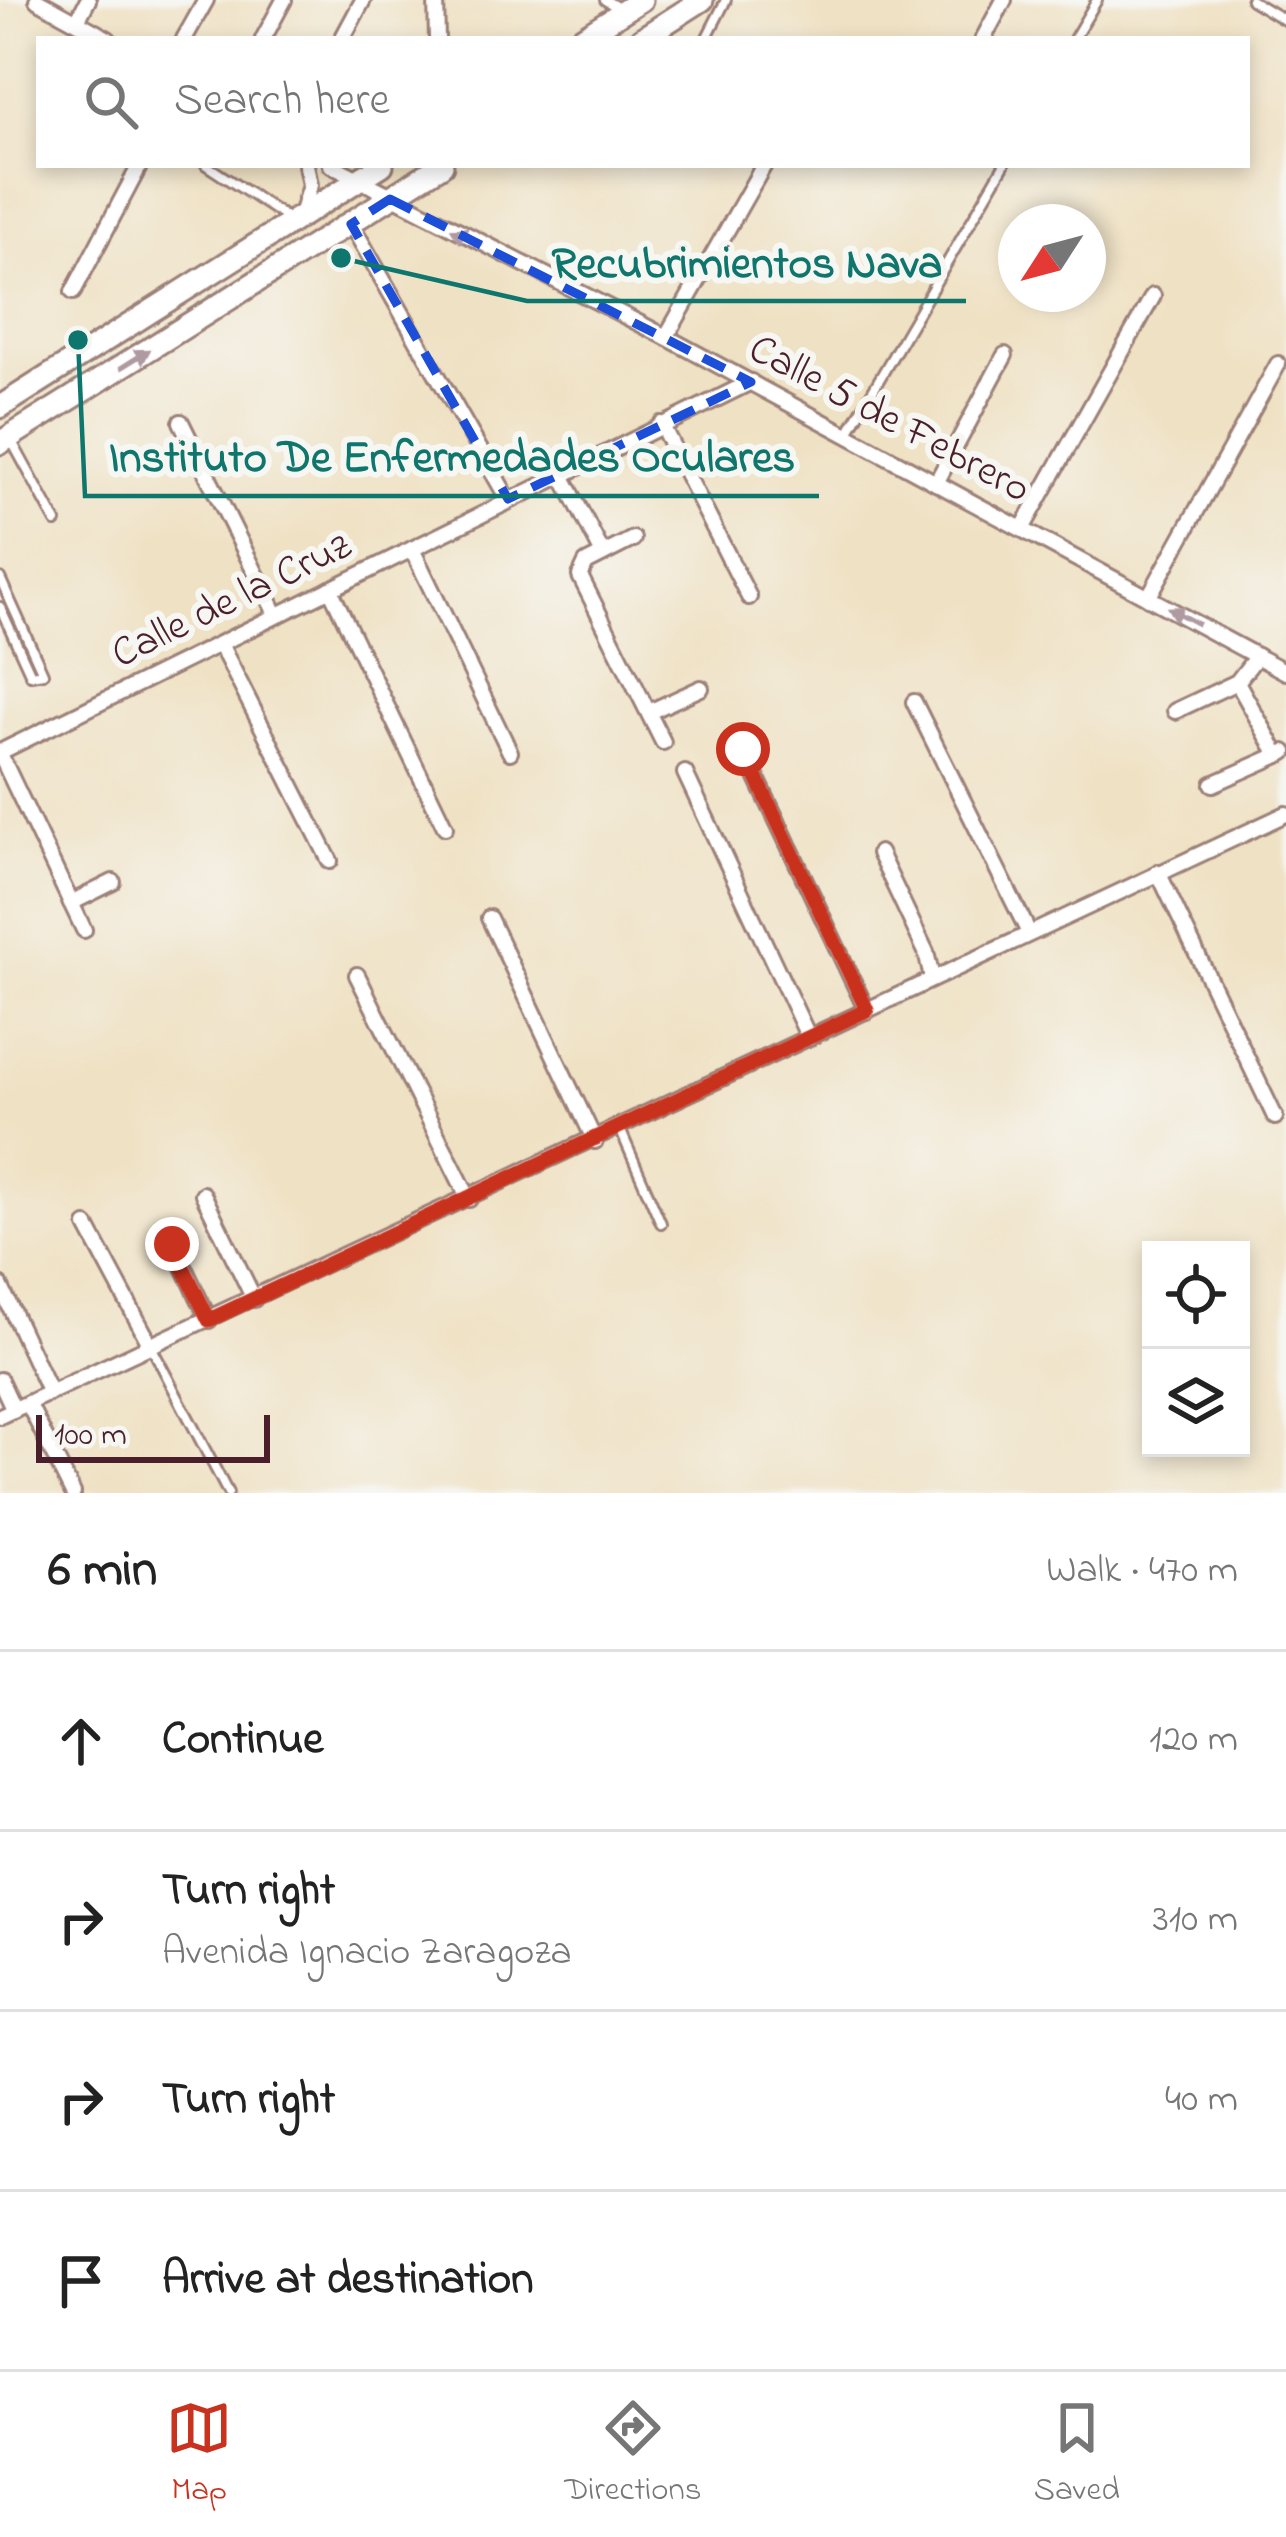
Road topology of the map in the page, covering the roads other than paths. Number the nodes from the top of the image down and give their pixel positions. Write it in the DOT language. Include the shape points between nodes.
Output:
graph roads {
  1 [pos="37,0"];
  2 [pos="88,0"];
  3 [pos="206,0"];
  4 [pos="284,0"];
  5 [pos="364,0"];
  6 [pos="436,0"];
  7 [pos="702,0"];
  8 [pos="726,0"];
  9 [pos="1004,0"];
  10 [pos="1097,0"];
  11 [pos="1251,0"];
  12 [pos="623,4"];
  13 [pos="76,21"];
  14 [pos="1286,21"];
  15 [pos="103,36"];
  16 [pos="186,36"];
  17 [pos="265,36"];
  18 [pos="344,36"];
  19 [pos="437,36"];
  20 [pos="584,36"];
  21 [pos="646,36"];
  22 [pos="708,36"];
  23 [pos="985,36"];
  24 [pos="1076,36"];
  25 [pos="138,168"];
  26 [pos="211,168"];
  27 [pos="307,168"];
  28 [pos="336,168"];
  29 [pos="377,168"];
  30 [pos="437,168"];
  31 [pos="762,168"];
  32 [pos="1002,168"];
  33 [pos="358,180"];
  34 [pos="390,199"];
  35 [pos="297,220"];
  36 [pos="350,224"];
  37 [pos="73,292"];
  38 [pos="1153,296"];
  39 [pos="666,337"];
  40 [pos="1005,355"];
  41 [pos="1278,364"];
  42 [pos="751,382"];
  43 [pos="0,406"];
  44 [pos="181,422"];
  45 [pos="661,424"];
  46 [pos="848,434"];
  47 [pos="5,440"];
  48 [pos="562,475"];
  49 [pos="936,483"];
  50 [pos="508,499"];
  51 [pos="56,522"];
  52 [pos="1022,530"];
  53 [pos="632,538"];
  54 [pos="412,549"];
  55 [pos="603,554"];
  56 [pos="0,578"];
  57 [pos="330,590"];
  58 [pos="749,597"];
  59 [pos="1148,598"];
  60 [pos="0,607"];
  61 [pos="277,616"];
  62 [pos="220,644"];
  63 [pos="1257,656"];
  64 [pos="1286,672"];
  65 [pos="1237,682"];
  66 [pos="701,688"];
  67 [pos="914,702"];
  68 [pos="1175,711"];
  69 [pos="649,712"];
  70 [pos="663,742"];
  71 [pos="743,749"];
  72 [pos="510,752"];
  73 [pos="0,753"];
  74 [pos="1282,753"];
  75 [pos="685,772"];
  76 [pos="1213,784"];
  77 [pos="1286,814"];
  78 [pos="445,827"];
  79 [pos="879,853"];
  80 [pos="330,861"];
  81 [pos="1158,872"];
  82 [pos="113,882"];
  83 [pos="71,902"];
  84 [pos="489,919"];
  85 [pos="84,930"];
  86 [pos="1029,933"];
  87 [pos="357,975"];
  88 [pos="932,978"];
  89 [pos="867,1010"];
  90 [pos="809,1038"];
  91 [pos="1275,1117"];
  92 [pos="620,1129"];
  93 [pos="595,1141"];
  94 [pos="203,1194"];
  95 [pos="469,1199"];
  96 [pos="662,1223"];
  97 [pos="87,1226"];
  98 [pos="172,1244"];
  99 [pos="0,1285"];
  100 [pos="254,1299"];
  101 [pos="209,1320"];
  102 [pos="151,1346"];
  103 [pos="0,1380"];
  104 [pos="50,1393"];
  105 [pos="14,1409"];
  106 [pos="73,1493"];
  107 [pos="228,1493"];
  1 -- 13 [label="street"];
  2 -- 13 [label="street"];
  3 -- 16 [label="street"];
  4 -- 17 [label="street"];
  5 -- 18 [label="street"];
  6 -- 19 [label="street"];
  7 -- 21 [label="main road"];
  8 -- 22 [label="lane"];
  9 -- 23 [label="street"];
  10 -- 24 [label="lane"];
  11 -- 14 [label="lane"];
  12 -- 20 [label="main road"];
  13 -- 15 [label="street"];
  25 -- 37 [label="street"];
  26 -- 35 [label="lane"];
  27 -- 35 [label="street" via="310,185"];
  28 -- 33 [label="street, Calle 5 de Febrero"];
  29 -- 33 [label="main road"];
  30 -- 34 [label="main road"];
  31 -- 39 [label="street"];
  32 -- 46 [label="lane"];
  33 -- 34 [label="street, Calle 5 de Febrero"];
  33 -- 35 [label="main road"];
  34 -- 36 [label="main road"];
  39 -- 34 [label="street, Calle 5 de Febrero, one-way"];
  35 -- 43 [label="main road"];
  47 -- 36 [label="main road, one-way"];
  36 -- 50 [label="street"];
  38 -- 52 [label="street"];
  39 -- 42 [label="street, Calle 5 de Febrero"];
  40 -- 49 [label="street"];
  41 -- 59 [label="street"];
  42 -- 45 [label="street, Calle de la Cruz"];
  42 -- 46 [label="street, Calle 5 de Febrero"];
  44 -- 61 [label="street"];
  45 -- 48 [label="street, Calle de la Cruz"];
  45 -- 58 [label="street"];
  46 -- 49 [label="street, Calle 5 de Febrero"];
  47 -- 51 [label="lane"];
  48 -- 50 [label="street, Calle de la Cruz"];
  48 -- 55 [label="street"];
  49 -- 52 [label="street, Calle 5 de Febrero"];
  50 -- 54 [label="street, Calle de la Cruz"];
  52 -- 59 [label="street, Calle 5 de Febrero"];
  53 -- 55 [label="street"];
  54 -- 57 [label="street, Calle de la Cruz"];
  54 -- 72 [label="street"];
  55 -- 69 [label="street" via="580,576"];
  56 -- 60 [label="lane" via="43,674 32,675"];
  57 -- 61 [label="street, Calle de la Cruz"];
  57 -- 78 [label="street"];
  63 -- 59 [label="street, Calle 5 de Febrero, one-way"];
  61 -- 62 [label="street, Calle de la Cruz"];
  62 -- 73 [label="street, Calle de la Cruz"];
  62 -- 80 [label="street"];
  63 -- 64 [label="street, Calle 5 de Febrero"];
  63 -- 65 [label="street"];
  65 -- 68 [label="street"];
  65 -- 74 [label="street"];
  66 -- 69 [label="street"];
  67 -- 86 [label="street"];
  69 -- 70 [label="street"];
  71 -- 89 [label="street"];
  73 -- 83 [label="street"];
  74 -- 76 [label="street"];
  75 -- 90 [label="street"];
  77 -- 81 [label="street"];
  79 -- 88 [label="street"];
  81 -- 86 [label="street"];
  81 -- 91 [label="street"];
  82 -- 83 [label="street"];
  83 -- 85 [label="street"];
  84 -- 93 [label="street"];
  86 -- 88 [label="street"];
  87 -- 95 [label="street"];
  88 -- 89 [label="street"];
  89 -- 90 [label="street"];
  90 -- 92 [label="street"];
  92 -- 93 [label="street"];
  92 -- 96 [label="lane"];
  93 -- 95 [label="street"];
  94 -- 100 [label="street"];
  95 -- 100 [label="street"];
  97 -- 102 [label="street"];
  98 -- 101 [label="street"];
  99 -- 104 [label="street"];
  100 -- 101 [label="street"];
  101 -- 102 [label="street"];
  102 -- 104 [label="street"];
  102 -- 107 [label="lane"];
  103 -- 105 [label="street"];
  104 -- 105 [label="street"];
  105 -- 106 [label="street"];
}
